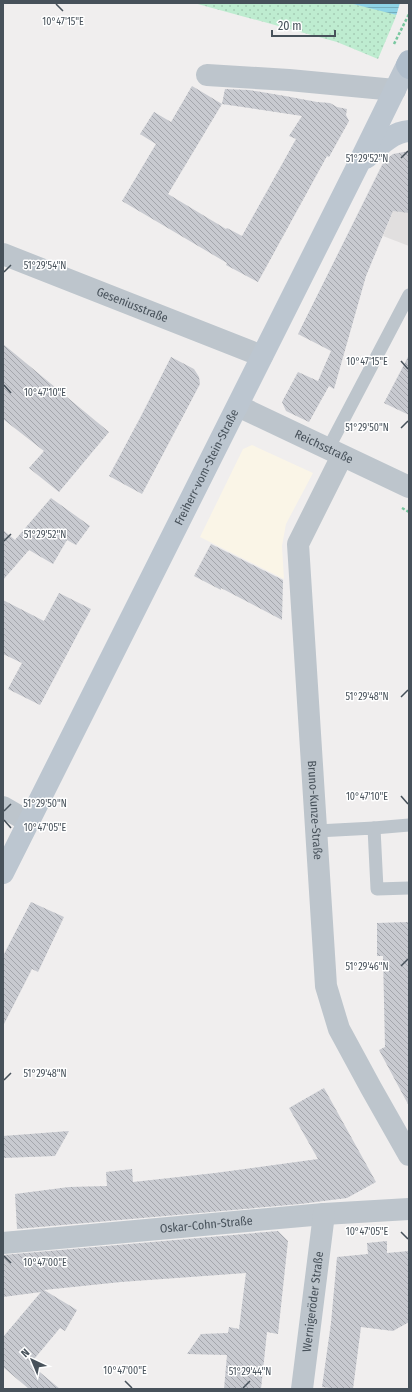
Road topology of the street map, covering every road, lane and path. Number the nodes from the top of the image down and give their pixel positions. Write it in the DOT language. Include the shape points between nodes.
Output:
graph roads {
  1 [pos="409,14"];
  2 [pos="393,47"];
  3 [pos="408,65"];
  4 [pos="207,75"];
  5 [pos="395,90"];
  6 [pos="409,131"];
  7 [pos="358,165"];
  8 [pos="3,254"];
  9 [pos="409,295"];
  10 [pos="262,356"];
  11 [pos="238,406"];
  12 [pos="335,452"];
  13 [pos="409,487"];
  14 [pos="3,807"];
  15 [pos="29,822"];
  16 [pos="409,826"];
  17 [pos="374,828"];
  18 [pos="317,831"];
  19 [pos="3,873"];
  20 [pos="409,888"];
  21 [pos="409,1154"];
  22 [pos="409,1209"];
  23 [pos="324,1214"];
  24 [pos="3,1243"];
  25 [pos="302,1389"];
  1 -- 2 [label="path"];
  3 -- 5 [label="main road, Freiherr-vom-Stein-Straße"];
  4 -- 5 [label="street"];
  5 -- 7 [label="main road, Freiherr-vom-Stein-Straße"];
  6 -- 7 [label="main road" via="403,131 386,140"];
  7 -- 10 [label="main road, Freiherr-vom-Stein-Straße"];
  8 -- 10 [label="street, Geseniusstraße"];
  9 -- 12 [label="lane"];
  10 -- 11 [label="main road, Freiherr-vom-Stein-Straße"];
  11 -- 12 [label="street, Reichsstraße"];
  11 -- 15 [label="main road, Freiherr-vom-Stein-Straße"];
  12 -- 13 [label="street, Reichsstraße"];
  12 -- 18 [label="street, Bruno-Kunze-Straße" via="298,544"];
  14 -- 15 [label="street"];
  15 -- 19 [label="main road, Freiherr-vom-Stein-Straße"];
  16 -- 17 [label="lane"];
  17 -- 18 [label="lane"];
  17 -- 20 [label="lane" via="377,889"];
  18 -- 21 [label="street, Bruno-Kunze-Straße" via="326,986 339,1029"];
  22 -- 23 [label="street, Oskar-Cohn-Straße"];
  23 -- 24 [label="street, Oskar-Cohn-Straße"];
  23 -- 25 [label="street, Wernigeröder Straße"];
}
